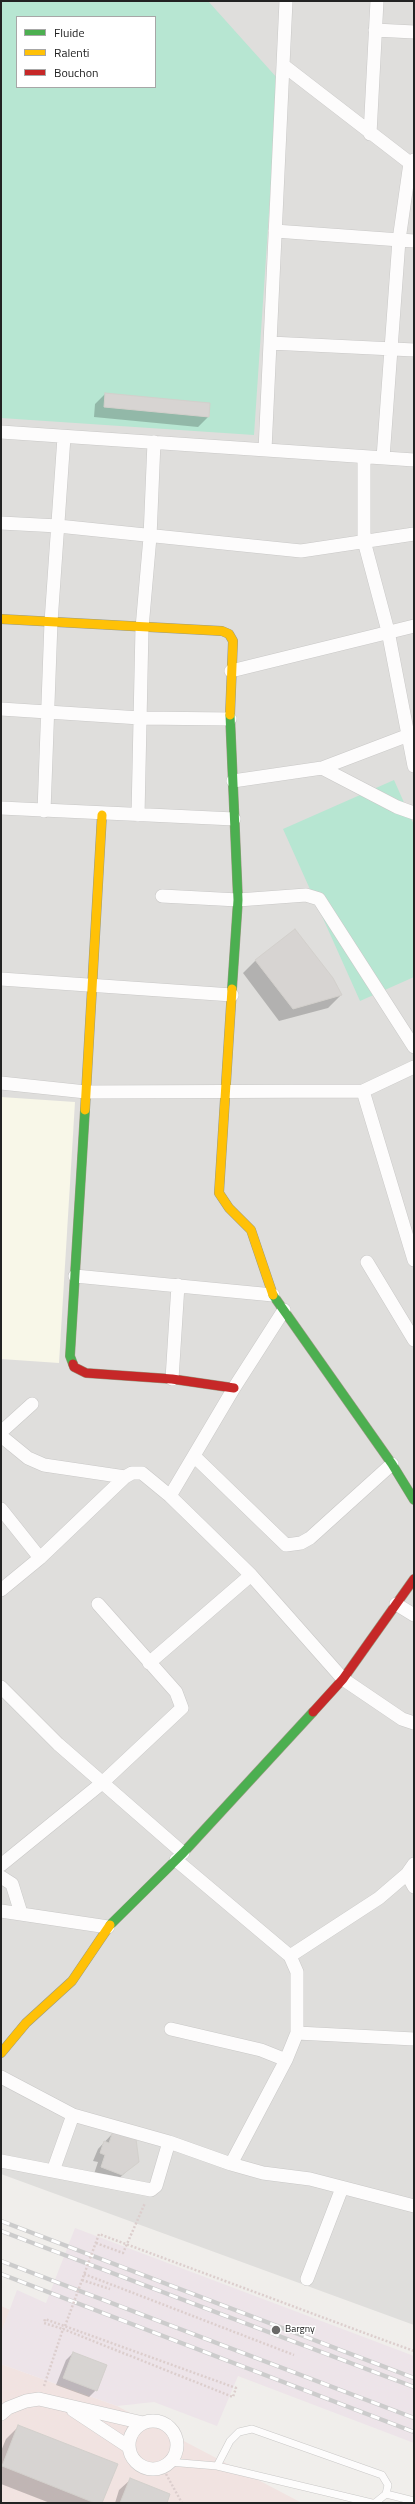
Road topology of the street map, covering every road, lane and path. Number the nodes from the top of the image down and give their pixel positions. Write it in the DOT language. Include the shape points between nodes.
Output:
graph roads {
  1 [pos="286,1"];
  2 [pos="377,1"];
  3 [pos="376,30"];
  4 [pos="414,32"];
  5 [pos="283,65"];
  6 [pos="370,134"];
  7 [pos="412,162"];
  8 [pos="275,231"];
  9 [pos="399,240"];
  10 [pos="414,241"];
  11 [pos="270,343"];
  12 [pos="391,349"];
  13 [pos="414,350"];
  14 [pos="1,432"];
  15 [pos="64,437"];
  16 [pos="154,442"];
  17 [pos="265,450"];
  18 [pos="364,457"];
  19 [pos="383,458"];
  20 [pos="414,460"];
  21 [pos="1,523"];
  22 [pos="58,526"];
  23 [pos="414,534"];
  24 [pos="150,536"];
  25 [pos="364,541"];
  26 [pos="1,619"];
  27 [pos="51,622"];
  28 [pos="414,626"];
  29 [pos="142,628"];
  30 [pos="388,631"];
  31 [pos="231,671"];
  32 [pos="1,709"];
  33 [pos="48,711"];
  34 [pos="140,718"];
  35 [pos="230,719"];
  36 [pos="410,735"];
  37 [pos="414,766"];
  38 [pos="322,768"];
  39 [pos="233,781"];
  40 [pos="1,808"];
  41 [pos="44,811"];
  42 [pos="414,813"];
  43 [pos="102,814"];
  44 [pos="138,815"];
  45 [pos="234,819"];
  46 [pos="162,896"];
  47 [pos="238,900"];
  48 [pos="1,979"];
  49 [pos="92,984"];
  50 [pos="232,995"];
  51 [pos="414,1047"];
  52 [pos="414,1067"];
  53 [pos="1,1083"];
  54 [pos="363,1091"];
  55 [pos="86,1092"];
  56 [pos="225,1092"];
  57 [pos="411,1236"];
  58 [pos="414,1260"];
  59 [pos="367,1262"];
  60 [pos="75,1276"];
  61 [pos="178,1285"];
  62 [pos="273,1295"];
  63 [pos="284,1310"];
  64 [pos="414,1340"];
  65 [pos="172,1380"];
  66 [pos="234,1388"];
  67 [pos="32,1404"];
  68 [pos="1,1432"];
  69 [pos="1,1436"];
  70 [pos="195,1457"];
  71 [pos="392,1464"];
  72 [pos="125,1477"];
  73 [pos="170,1496"];
  74 [pos="414,1500"];
  75 [pos="1,1508"];
  76 [pos="40,1558"];
  77 [pos="251,1575"];
  78 [pos="414,1579"];
  79 [pos="1,1590"];
  80 [pos="98,1604"];
  81 [pos="396,1604"];
  82 [pos="414,1615"];
  83 [pos="149,1663"];
  84 [pos="343,1679"];
  85 [pos="1,1687"];
  86 [pos="414,1723"];
  87 [pos="102,1783"];
  88 [pos="180,1856"];
  89 [pos="1,1865"];
  90 [pos="410,1869"];
  91 [pos="1,1877"];
  92 [pos="414,1887"];
  93 [pos="1,1911"];
  94 [pos="21,1913"];
  95 [pos="108,1927"];
  96 [pos="290,1956"];
  97 [pos="171,2029"];
  98 [pos="297,2033"];
  99 [pos="414,2039"];
  100 [pos="1,2053"];
  101 [pos="286,2060"];
  102 [pos="1,2077"];
  103 [pos="73,2116"];
  104 [pos="169,2142"];
  105 [pos="1,2161"];
  106 [pos="231,2164"];
  107 [pos="53,2171"];
  108 [pos="342,2188"];
  109 [pos="151,2190"];
  110 [pos="414,2206"];
  111 [pos="96,2243"];
  112 [pos="84,2274"];
  113 [pos="307,2279"];
  114 [pos="82,2280"];
  115 [pos="110,2289"];
  116 [pos="65,2326"];
  117 [pos="63,2329"];
  118 [pos="414,2351"];
  119 [pos="294,2354"];
  120 [pos="39,2399"];
  121 [pos="67,2406"];
  122 [pos="1,2414"];
  123 [pos="143,2423"];
  124 [pos="129,2447"];
  125 [pos="166,2464"];
  126 [pos="217,2466"];
  127 [pos="386,2494"];
  128 [pos="414,2500"];
  129 [pos="182,2503"];
  130 [pos="372,2503"];
  131 [pos="375,2503"];
  1 -- 5 [label="street"];
  2 -- 3 [label="street"];
  3 -- 4 [label="street"];
  3 -- 6 [label="street"];
  5 -- 6 [label="street"];
  5 -- 8 [label="street"];
  6 -- 7 [label="street"];
  7 -- 9 [label="street"];
  8 -- 9 [label="street"];
  8 -- 11 [label="street"];
  9 -- 10 [label="street"];
  9 -- 12 [label="street"];
  11 -- 12 [label="street"];
  11 -- 17 [label="street"];
  12 -- 13 [label="street"];
  12 -- 19 [label="street"];
  14 -- 15 [label="street"];
  15 -- 16 [label="street"];
  15 -- 22 [label="street"];
  16 -- 17 [label="street"];
  16 -- 24 [label="street"];
  17 -- 18 [label="street"];
  18 -- 19 [label="street"];
  18 -- 25 [label="street"];
  19 -- 20 [label="street"];
  21 -- 22 [label="street"];
  22 -- 24 [label="street"];
  22 -- 27 [label="street"];
  23 -- 25 [label="street"];
  24 -- 25 [label="street" via="301,551"];
  24 -- 29 [label="street"];
  25 -- 30 [label="street"];
  26 -- 27 [label="street"];
  27 -- 29 [label="street"];
  27 -- 33 [label="street"];
  28 -- 30 [label="street"];
  29 -- 31 [label="street" via="222,631 229,634 233,641"];
  29 -- 34 [label="street"];
  30 -- 31 [label="street"];
  30 -- 36 [label="street"];
  31 -- 35 [label="street"];
  32 -- 33 [label="street"];
  33 -- 34 [label="street"];
  33 -- 41 [label="street"];
  34 -- 35 [label="street"];
  34 -- 44 [label="street"];
  35 -- 39 [label="street"];
  36 -- 37 [label="street"];
  36 -- 38 [label="street"];
  38 -- 39 [label="street"];
  38 -- 42 [label="street" via="397,807"];
  39 -- 45 [label="street"];
  40 -- 41 [label="street"];
  41 -- 43 [label="street"];
  43 -- 44 [label="street"];
  43 -- 49 [label="street"];
  44 -- 45 [label="street"];
  45 -- 47 [label="street"];
  46 -- 47 [label="street"];
  47 -- 50 [label="street"];
  47 -- 51 [label="street" via="306,895 319,899"];
  48 -- 49 [label="street"];
  49 -- 50 [label="street"];
  49 -- 55 [label="street"];
  50 -- 56 [label="street"];
  52 -- 54 [label="street"];
  53 -- 55 [label="street"];
  54 -- 56 [label="street"];
  54 -- 57 [label="street"];
  55 -- 56 [label="street"];
  55 -- 60 [label="street"];
  56 -- 62 [label="street" via="219,1194 251,1230"];
  57 -- 58 [label="street"];
  59 -- 64 [label="street"];
  60 -- 61 [label="street"];
  60 -- 65 [label="street" via="70,1356 74,1367 86,1373"];
  61 -- 62 [label="street"];
  61 -- 65 [label="street"];
  62 -- 63 [label="street"];
  63 -- 66 [label="street"];
  63 -- 71 [label="street"];
  65 -- 66 [label="street"];
  66 -- 70 [label="street"];
  67 -- 68 [label="street"];
  69 -- 72 [label="street" via="28,1458 44,1466"];
  70 -- 71 [label="street" via="286,1545 301,1543 310,1538"];
  70 -- 73 [label="street"];
  71 -- 74 [label="street"];
  72 -- 73 [label="street" via="132,1473 142,1473"];
  72 -- 76 [label="street"];
  73 -- 77 [label="street"];
  75 -- 76 [label="street"];
  76 -- 79 [label="street"];
  77 -- 83 [label="street"];
  77 -- 84 [label="street"];
  78 -- 81 [label="street"];
  80 -- 83 [label="street"];
  81 -- 82 [label="street"];
  81 -- 84 [label="street"];
  83 -- 87 [label="street" via="176,1692 182,1708"];
  84 -- 86 [label="street" via="402,1719"];
  84 -- 88 [label="street"];
  85 -- 87 [label="street" via="58,1744"];
  87 -- 88 [label="street"];
  87 -- 89 [label="street"];
  88 -- 95 [label="street"];
  88 -- 96 [label="street"];
  90 -- 92 [label="street"];
  90 -- 96 [label="street" via="353,1917"];
  91 -- 94 [label="street" via="12,1884"];
  93 -- 94 [label="street"];
  94 -- 95 [label="street"];
  95 -- 100 [label="street" via="72,1980 26,2023"];
  96 -- 98 [label="street" via="297,1972"];
  97 -- 101 [label="street" via="260,2050"];
  98 -- 99 [label="street"];
  98 -- 101 [label="street"];
  101 -- 106 [label="street"];
  102 -- 103 [label="street"];
  103 -- 104 [label="street"];
  103 -- 107 [label="street"];
  104 -- 106 [label="street"];
  104 -- 109 [label="street" via="156,2186"];
  105 -- 107 [label="street"];
  106 -- 108 [label="street" via="263,2173 310,2179"];
  107 -- 109 [label="street"];
  108 -- 110 [label="street"];
  108 -- 113 [label="street"];
  109 -- 111 [label="path" via="123,2253"];
  111 -- 112 [label="path, bridge"];
  111 -- 118 [label="path, bridge" via="99,2234"];
  112 -- 114 [label="path, bridge"];
  112 -- 119 [label="path"];
  114 -- 115 [label="path"];
  114 -- 116 [label="path, bridge"];
  116 -- 117 [label="path" via="46,2319 44,2323"];
  116 -- 117 [label="path" via="236,2388 233,2397"];
  117 -- 120 [label="path"];
  120 -- 121 [label="street"];
  120 -- 122 [label="street" via="8,2408"];
  121 -- 123 [label="street"];
  121 -- 124 [label="street"];
  123 -- 124 [label="street" via="132,2433"];
  123 -- 125 [label="street" via="157,2421 174,2434 176,2449"];
  124 -- 125 [label="street" via="135,2460 141,2465 155,2468"];
  125 -- 126 [label="lane"];
  125 -- 129 [label="path"];
  126 -- 127 [label="lane" via="230,2441 239,2432 252,2429 382,2475 388,2485"];
  126 -- 130 [label="lane"];
  127 -- 128 [label="lane"];
  127 -- 131 [label="lane"];
}
